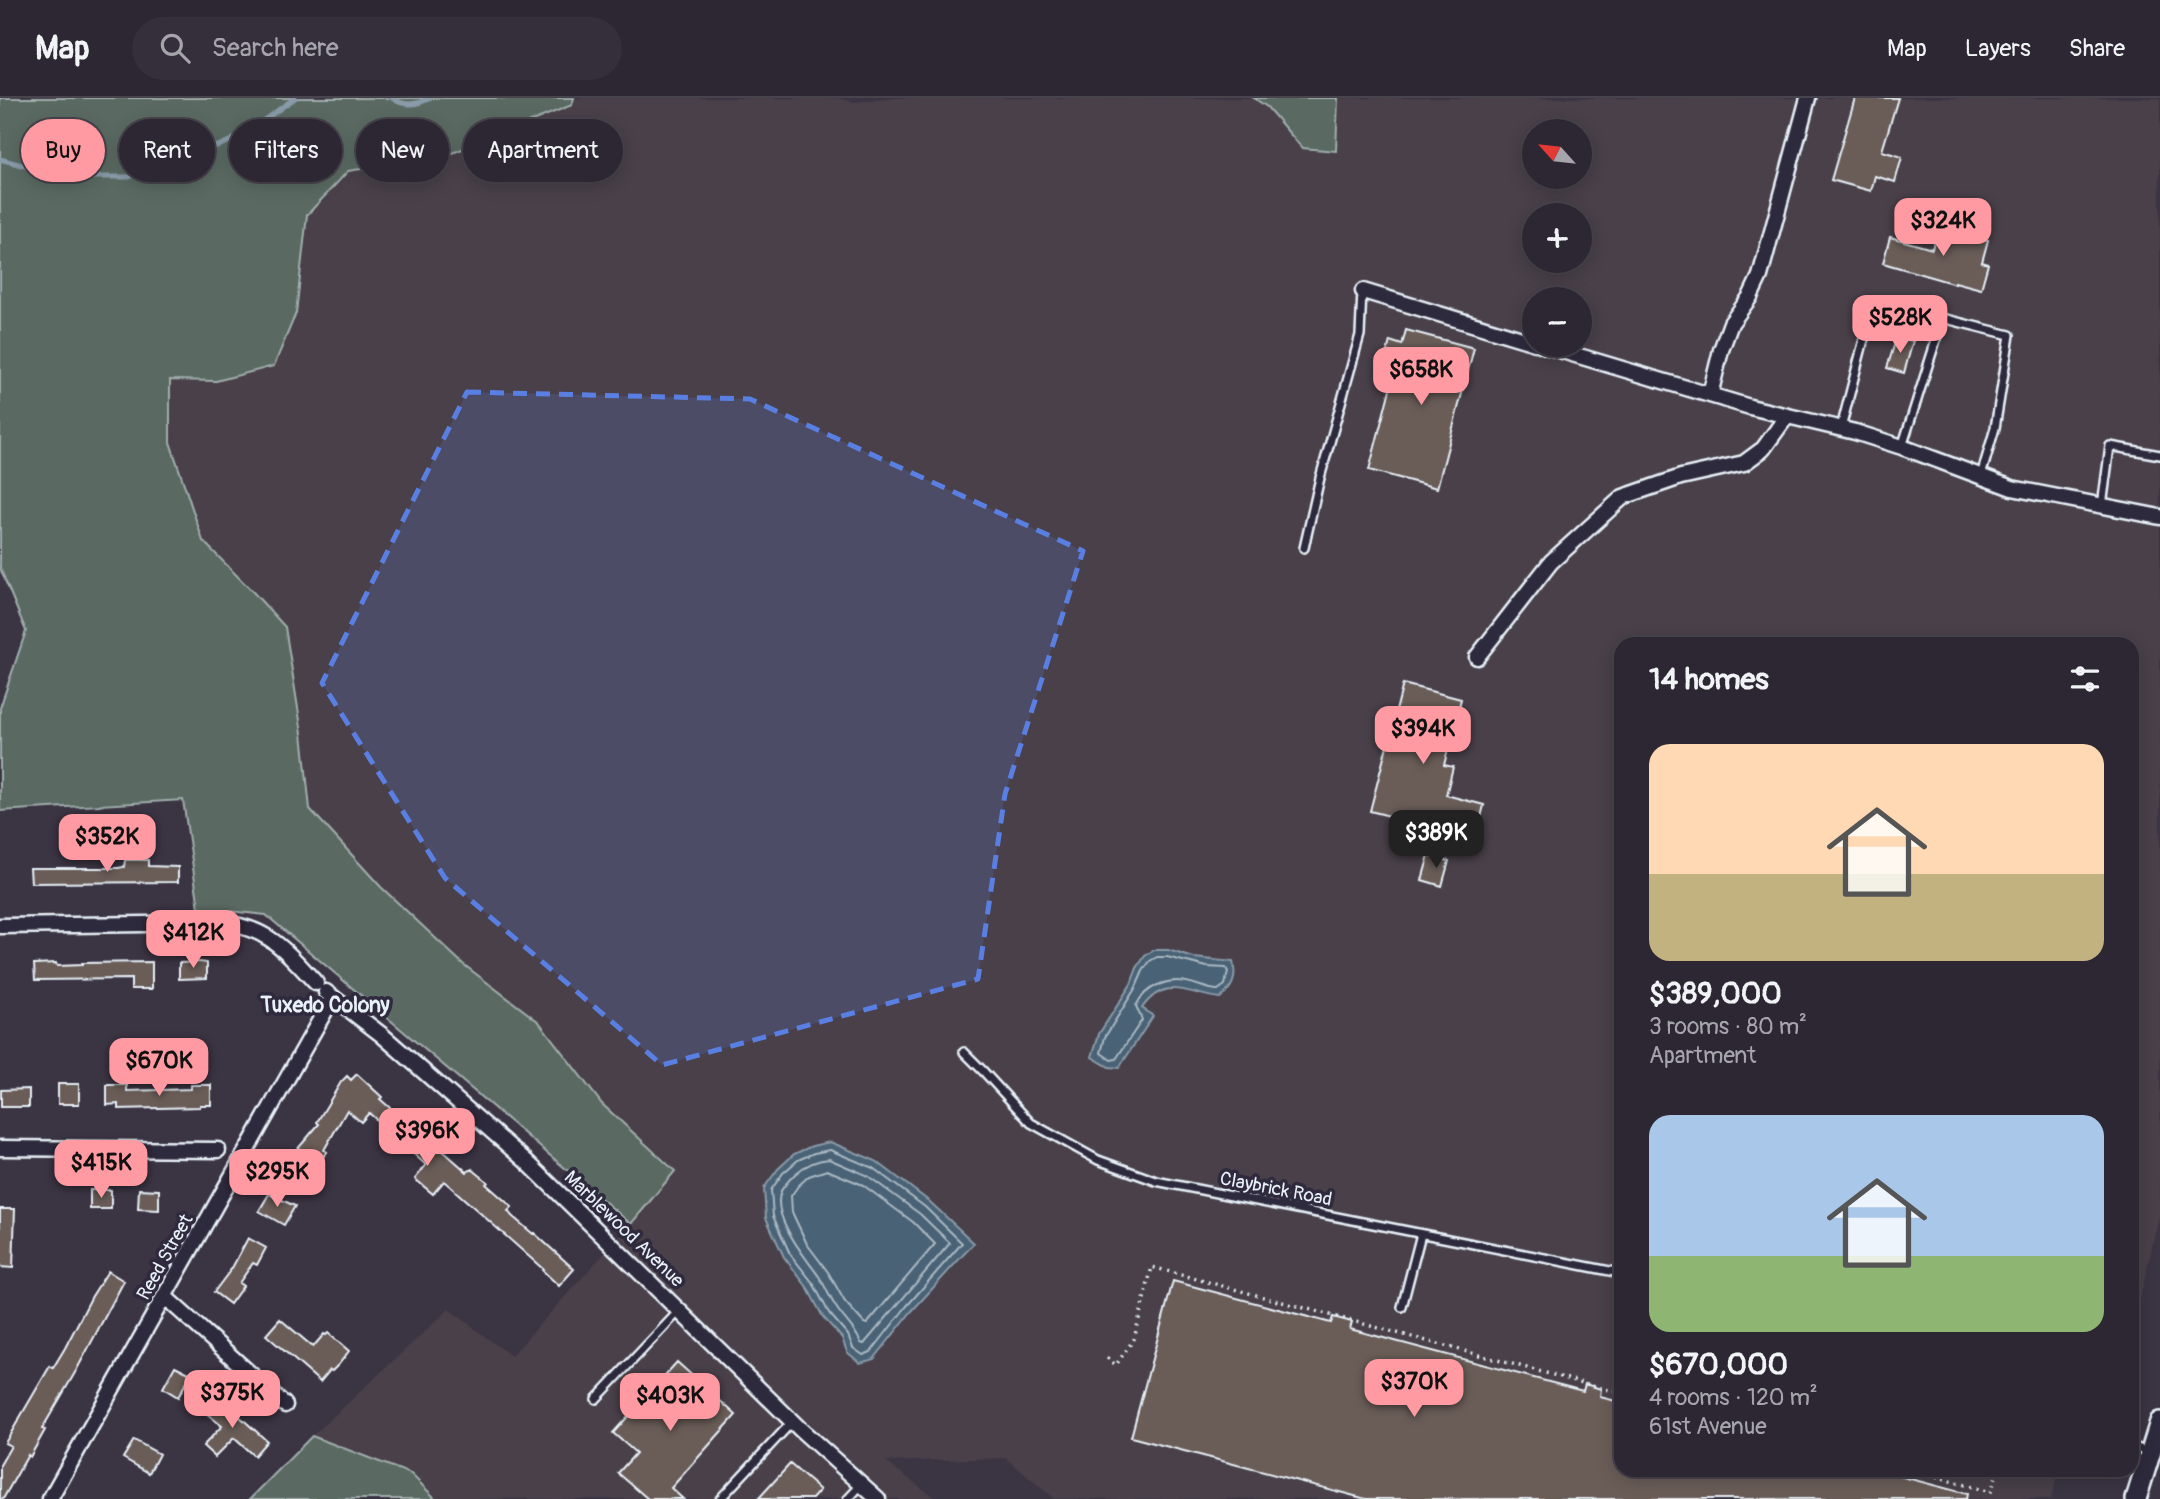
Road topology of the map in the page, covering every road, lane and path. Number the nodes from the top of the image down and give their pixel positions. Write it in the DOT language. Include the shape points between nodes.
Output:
graph roads {
  1 [pos="1808,98"];
  2 [pos="1363,291"];
  3 [pos="1937,337"];
  4 [pos="1522,339"];
  5 [pos="1582,357"];
  6 [pos="1710,395"];
  7 [pos="1787,416"];
  8 [pos="1841,428"];
  9 [pos="1902,447"];
  10 [pos="2160,455"];
  11 [pos="1982,476"];
  12 [pos="2102,506"];
  13 [pos="2160,517"];
  14 [pos="1304,548"];
  15 [pos="1477,657"];
  16 [pos="0,926"];
  17 [pos="325,991"];
  18 [pos="964,1052"];
  19 [pos="0,1147"];
  20 [pos="218,1150"];
  21 [pos="1421,1234"];
  22 [pos="1614,1272"];
  23 [pos="165,1297"];
  24 [pos="1402,1307"];
  25 [pos="679,1311"];
  26 [pos="1107,1358"];
  27 [pos="1614,1391"];
  28 [pos="596,1399"];
  29 [pos="285,1405"];
  30 [pos="793,1422"];
  31 [pos="2160,1422"];
  32 [pos="2139,1449"];
  33 [pos="2150,1453"];
  34 [pos="1935,1477"];
  35 [pos="1996,1477"];
  36 [pos="861,1485"];
  37 [pos="50,1499"];
  38 [pos="720,1499"];
  39 [pos="848,1499"];
  40 [pos="878,1499"];
  41 [pos="2136,1499"];
  1 -- 6 [label="street" via="1760,276 1731,323"];
  2 -- 4 [label="street"];
  2 -- 14 [label="lane" via="1360,335"];
  3 -- 8 [label="lane" via="1870,320"];
  3 -- 9 [label="lane"];
  3 -- 11 [label="lane" via="1942,318 2010,335"];
  5 -- 6 [label="street"];
  6 -- 7 [label="street"];
  7 -- 8 [label="street"];
  7 -- 15 [label="street" via="1763,449 1744,463 1681,477 1623,497 1551,562"];
  8 -- 9 [label="street"];
  9 -- 11 [label="street"];
  10 -- 12 [label="lane" via="2110,446"];
  11 -- 12 [label="street" via="2012,488"];
  12 -- 13 [label="street"];
  16 -- 17 [label="street, Marblewood Avenue" via="243,925 285,949"];
  17 -- 23 [label="street, Reed Street"];
  17 -- 25 [label="street, Marblewood Avenue" via="527,1162"];
  18 -- 21 [label="lane, Claybrick Road" via="1031,1124 1098,1160 1156,1181"];
  19 -- 20 [label="street"];
  21 -- 22 [label="lane, Claybrick Road"];
  21 -- 24 [label="lane"];
  23 -- 29 [label="street"];
  23 -- 37 [label="street, Reed Street"];
  25 -- 28 [label="lane"];
  25 -- 30 [label="street, Marblewood Avenue"];
  26 -- 27 [label="path" via="1116,1365 1134,1339 1152,1268"];
  30 -- 36 [label="street, Marblewood Avenue"];
  30 -- 38 [label="lane"];
  31 -- 33 [label="main road"];
  32 -- 33 [label="lane"];
  33 -- 41 [label="main road"];
  34 -- 35 [label="path" via="1991,1492"];
  36 -- 39 [label="lane"];
  36 -- 40 [label="street, Marblewood Avenue"];
}
